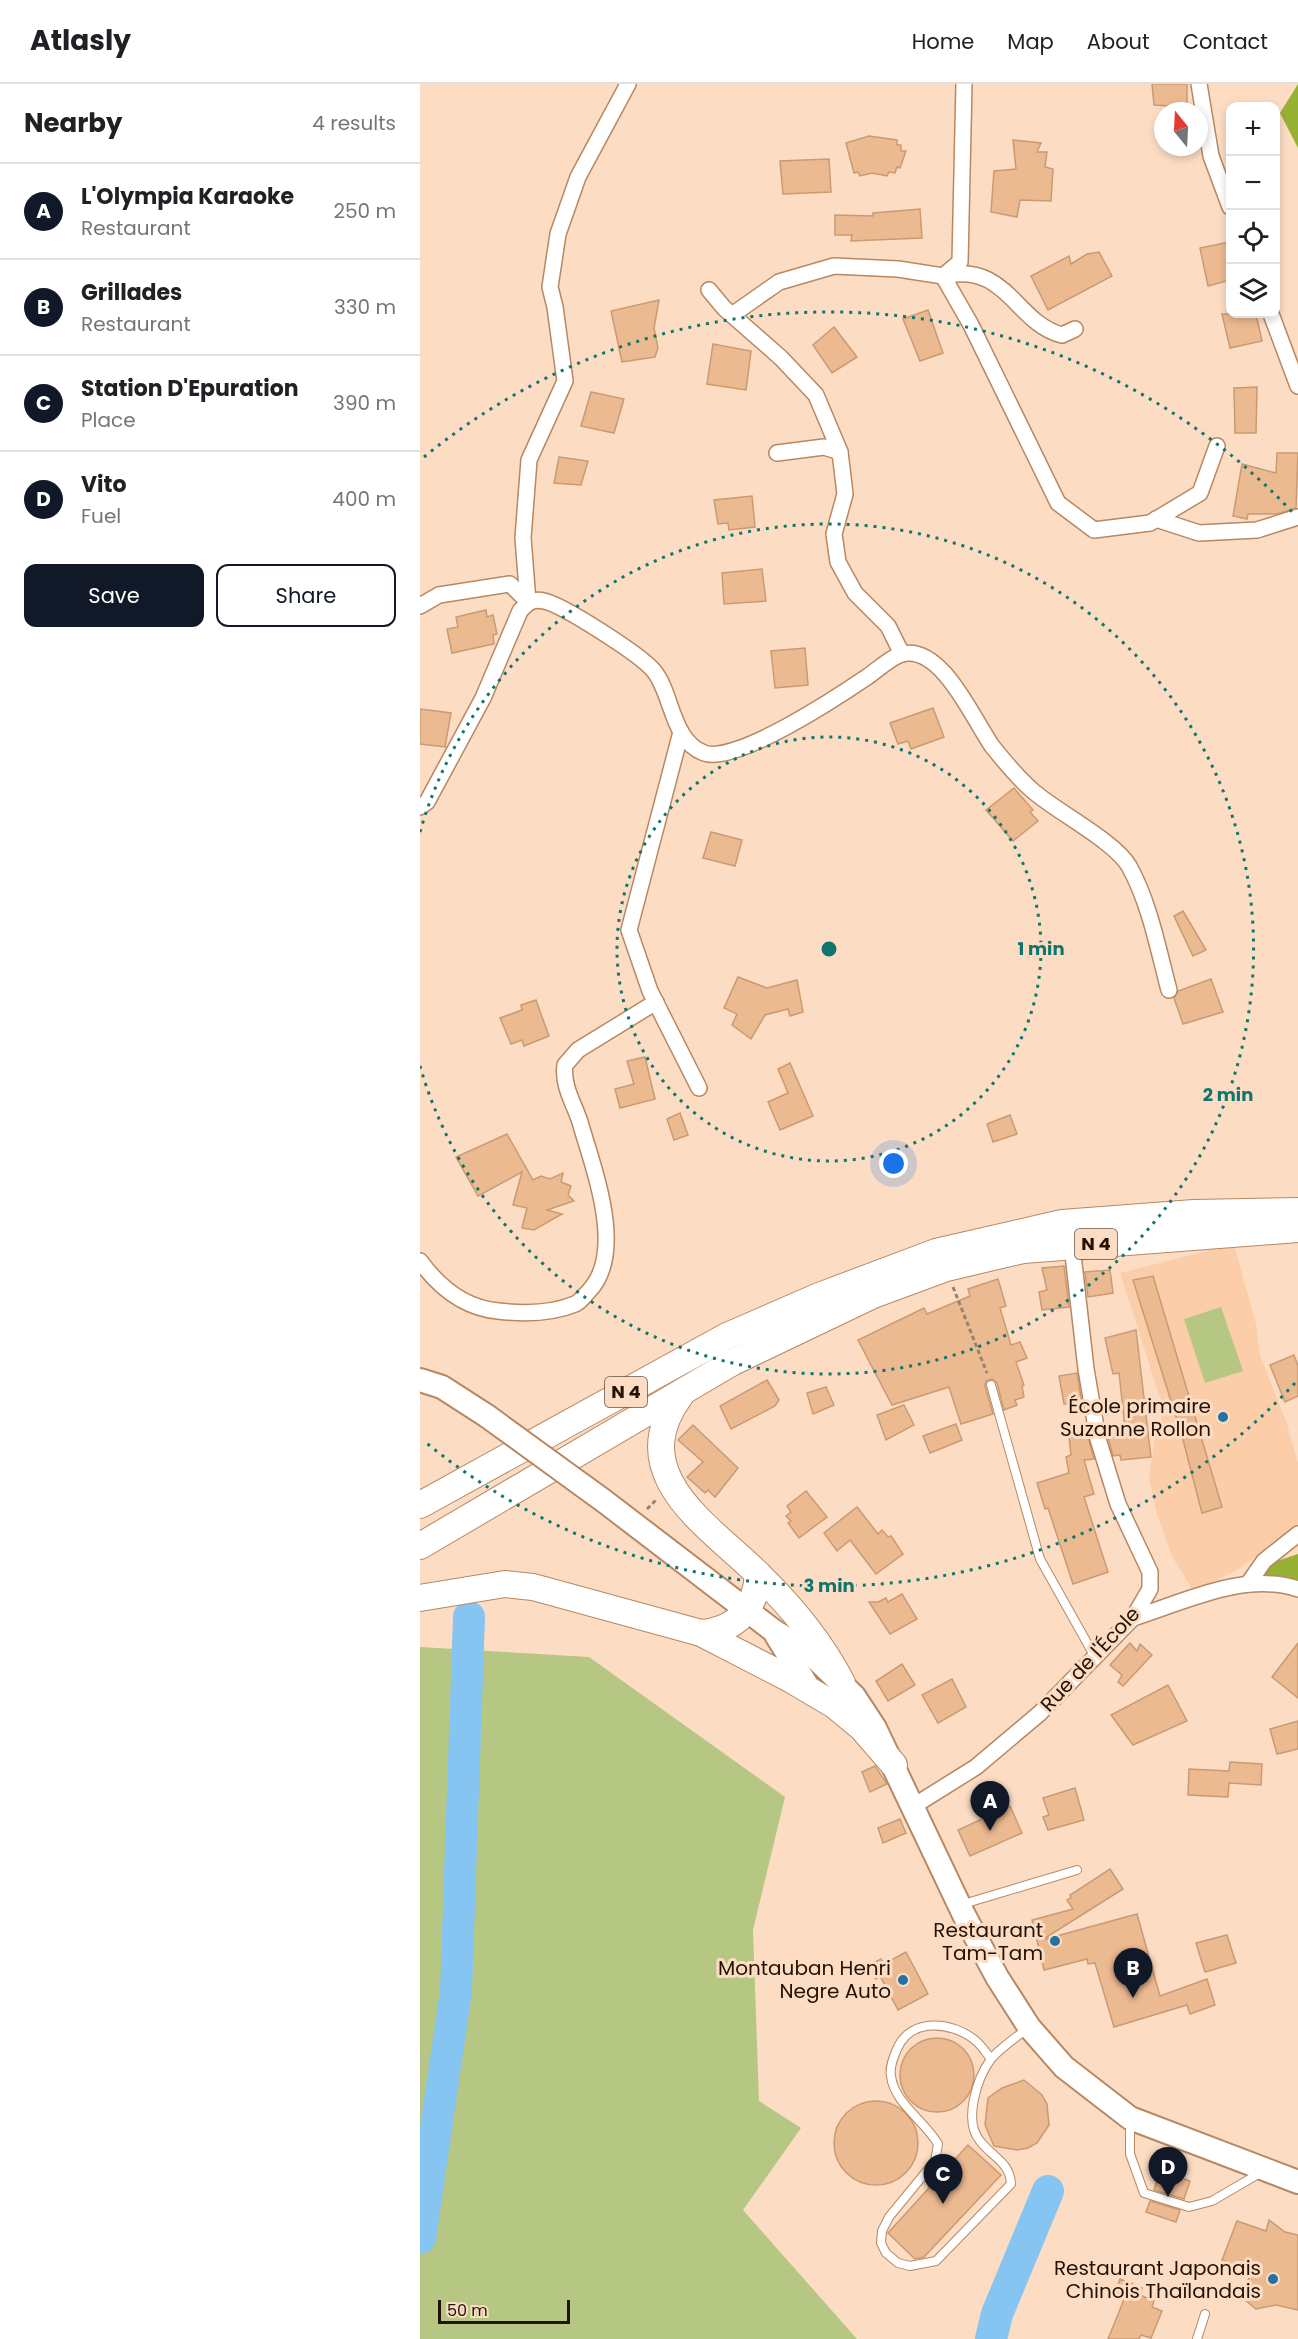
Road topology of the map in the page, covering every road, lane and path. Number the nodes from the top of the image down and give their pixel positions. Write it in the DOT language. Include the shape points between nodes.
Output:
graph roads {
  1 [pos="628,84"];
  2 [pos="964,84"];
  3 [pos="1199,84"];
  4 [pos="1226,196"];
  5 [pos="943,276"];
  6 [pos="709,290"];
  7 [pos="732,315"];
  8 [pos="1272,318"];
  9 [pos="1075,329"];
  10 [pos="1298,386"];
  11 [pos="1217,446"];
  12 [pos="840,452"];
  13 [pos="777,453"];
  14 [pos="1298,517"];
  15 [pos="1156,519"];
  16 [pos="528,602"];
  17 [pos="420,606"];
  18 [pos="902,654"];
  19 [pos="681,732"];
  20 [pos="420,807"];
  21 [pos="1169,990"];
  22 [pos="656,1002"];
  23 [pos="699,1088"];
  24 [pos="1298,1211"];
  25 [pos="1298,1229"];
  26 [pos="1072,1246"];
  27 [pos="420,1261"];
  28 [pos="946,1268"];
  29 [pos="420,1380"];
  30 [pos="991,1385"];
  31 [pos="680,1395"];
  32 [pos="425,1500"];
  33 [pos="1298,1534"];
  34 [pos="420,1546"];
  35 [pos="758,1574"];
  36 [pos="1248,1584"];
  37 [pos="1298,1589"];
  38 [pos="420,1598"];
  39 [pos="747,1610"];
  40 [pos="1133,1618"];
  41 [pos="774,1631"];
  42 [pos="701,1634"];
  43 [pos="1095,1657"];
  44 [pos="842,1683"];
  45 [pos="810,1690"];
  46 [pos="894,1765"];
  47 [pos="912,1807"];
  48 [pos="1077,1870"];
  49 [pos="959,1905"];
  50 [pos="1029,2027"];
  51 [pos="992,2059"];
  52 [pos="1130,2118"];
  53 [pos="1264,2171"];
  54 [pos="1298,2182"];
  55 [pos="1205,2314"];
  56 [pos="1197,2339"];
  1 -- 16 [label="street" via="578,177 558,234 550,287 565,381 530,460 523,538"];
  2 -- 5 [label="street" via="960,262"];
  3 -- 4 [label="street" via="1211,156"];
  5 -- 7 [label="street" via="834,266 779,282"];
  5 -- 9 [label="street" via="979,275 1008,292 1047,331 1062,335"];
  5 -- 15 [label="street" via="1058,503 1094,530"];
  6 -- 7 [label="street"];
  7 -- 12 [label="street" via="782,358 816,395"];
  8 -- 10 [label="street"];
  11 -- 15 [label="street" via="1200,493"];
  12 -- 13 [label="street" via="824,447"];
  12 -- 18 [label="street" via="845,494 834,534 838,562 855,592 888,626"];
  14 -- 15 [label="street" via="1257,530 1199,533"];
  16 -- 17 [label="street" via="510,584 439,595"];
  16 -- 19 [label="street" via="545,601 564,610 638,657 664,687"];
  16 -- 20 [label="street" via="520,611 460,744 427,802"];
  18 -- 19 [label="street" via="817,711 747,744 712,755 702,753"];
  18 -- 21 [label="street" via="928,660 952,681 992,745 1032,791 1128,864 1147,908"];
  19 -- 22 [label="street" via="629,930"];
  22 -- 23 [label="street"];
  22 -- 27 [label="street" via="578,1050 565,1065 566,1086 606,1218 606,1251 598,1283 577,1304 531,1314 490,1311 457,1298"];
  24 -- 32 [label="highway, N 4" via="1194,1213 1062,1223 936,1252 727,1336"];
  25 -- 26 [label="highway, N 4"];
  26 -- 28 [label="highway, N 4" via="1023,1250"];
  26 -- 40 [label="street, Rue de l'École" via="1098,1439 1118,1504 1150,1572 1150,1589"];
  28 -- 30 [label="path"];
  28 -- 31 [label="highway, N 4" via="873,1295 733,1362"];
  29 -- 39 [label="main road, bridge" via="442,1387 487,1416"];
  30 -- 43 [label="lane" via="1040,1559"];
  31 -- 34 [label="highway, N 4"];
  31 -- 35 [label="highway" via="670,1410 659,1444 666,1475 706,1526"];
  33 -- 36 [label="street" via="1263,1561"];
  35 -- 39 [label="highway" via="758,1587"];
  35 -- 44 [label="highway" via="818,1642"];
  36 -- 37 [label="street"];
  36 -- 40 [label="street"];
  38 -- 42 [label="highway" via="505,1584 524,1586 580,1598"];
  39 -- 41 [label="main road"];
  39 -- 42 [label="highway" via="727,1628"];
  40 -- 43 [label="street, Rue de l'École"];
  41 -- 44 [label="main road" via="810,1653"];
  41 -- 45 [label="main road"];
  42 -- 45 [label="highway"];
  43 -- 47 [label="street, Rue de l'École" via="1040,1713 976,1767"];
  44 -- 46 [label="main road" via="875,1728"];
  45 -- 46 [label="highway" via="847,1714"];
  46 -- 47 [label="main road"];
  47 -- 49 [label="main road"];
  48 -- 49 [label="lane"];
  49 -- 50 [label="main road"];
  50 -- 51 [label="lane"];
  50 -- 52 [label="main road" via="1064,2067"];
  51 -- 51 [label="lane" via="976,2042 954,2028 932,2025 913,2030 901,2040 893,2057 891,2076 902,2099 938,2144 935,2161 882,2231 881,2243 898,2263 910,2266 936,2261 1011,2184 1006,2165 979,2141 972,2127 971,2107"];
  52 -- 53 [label="main road"];
  52 -- 53 [label="lane" via="1130,2154 1144,2193 1189,2207 1212,2201"];
  53 -- 54 [label="main road"];
  55 -- 56 [label="lane"];
}
